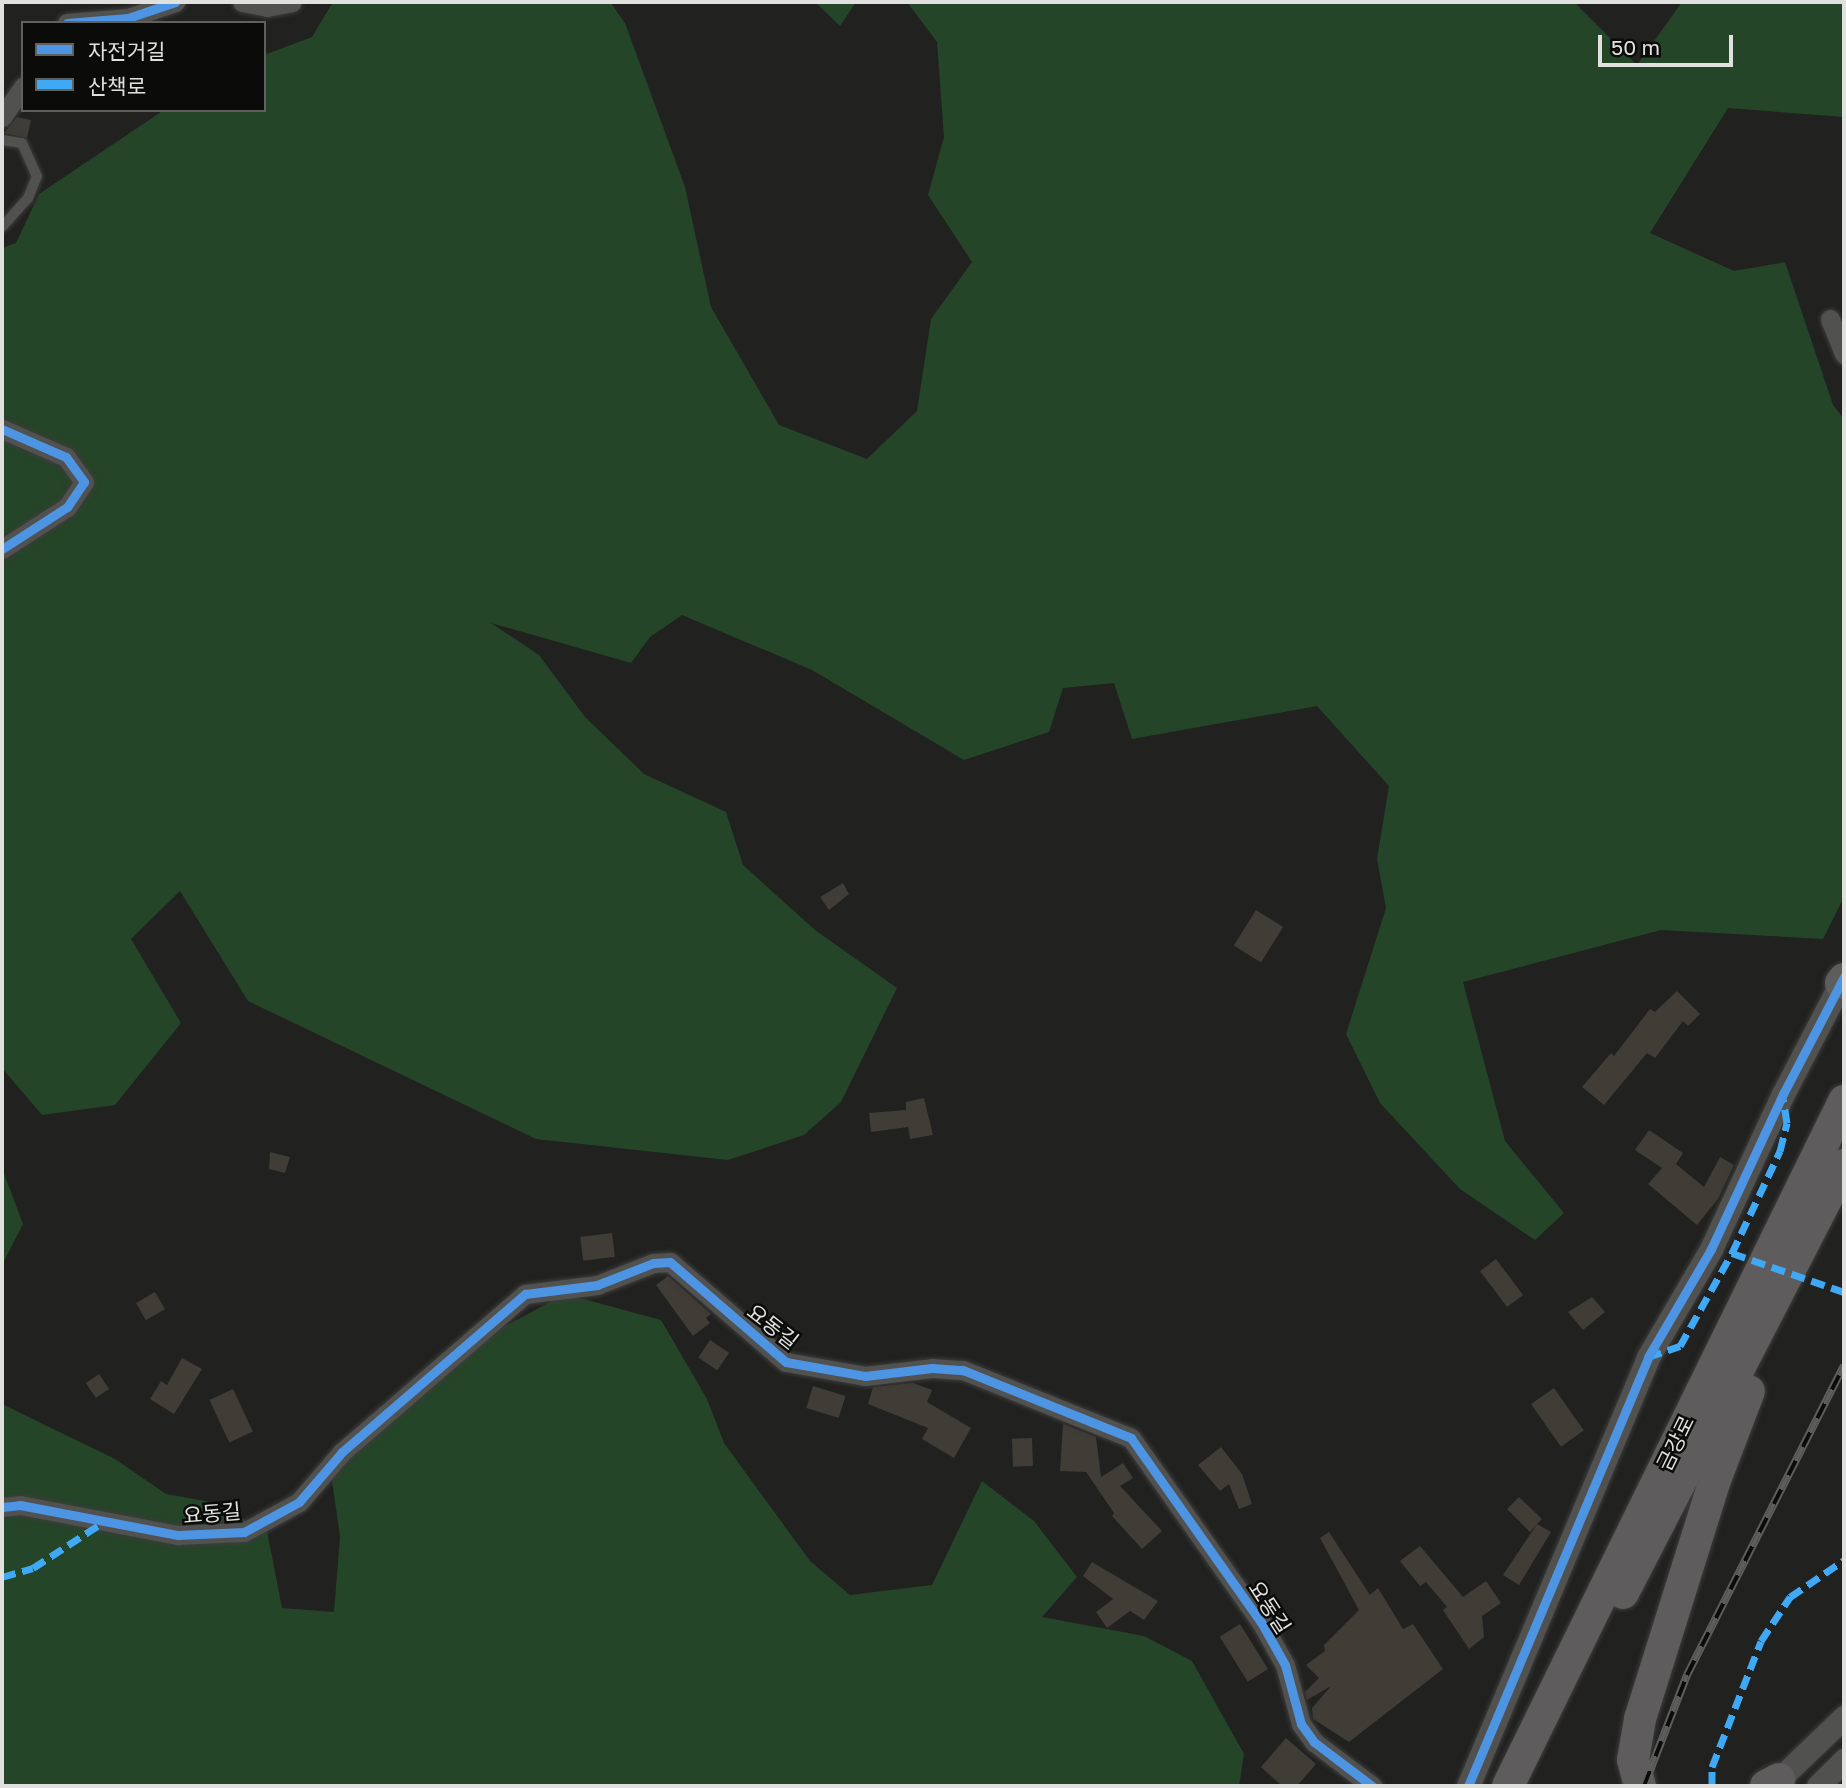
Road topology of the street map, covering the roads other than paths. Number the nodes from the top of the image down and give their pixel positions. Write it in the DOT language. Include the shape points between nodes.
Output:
graph roads {
  1 [pos="176,2"];
  2 [pos="242,2"];
  3 [pos="292,2"];
  4 [pos="91,21"];
  5 [pos="21,90"];
  6 [pos="2,117"];
  7 [pos="2,140"];
  8 [pos="2,227"];
  9 [pos="1830,319"];
  10 [pos="1844,354"];
  11 [pos="2,429"];
  12 [pos="2,549"];
  13 [pos="1843,980"];
  14 [pos="1844,1101"];
  15 [pos="1844,1165"];
  16 [pos="1797,1264"];
  17 [pos="2,1507"];
  18 [pos="1844,1717"];
  19 [pos="1640,1719"];
  20 [pos="1844,1760"];
  21 [pos="1772,1784"];
  22 [pos="1372,1786"];
  23 [pos="1468,1786"];
  24 [pos="1508,1786"];
  25 [pos="1529,1786"];
  26 [pos="1615,1786"];
  27 [pos="1640,1786"];
  28 [pos="1818,1786"];
  1 -- 4 [label="street" via="128,18"];
  2 -- 3 [label="street" via="267,8"];
  5 -- 6 [label="street"];
  7 -- 8 [label="lane" via="22,143 37,176 28,198"];
  9 -- 10 [label="street"];
  11 -- 12 [label="street" via="66,457 84,482 67,507"];
  13 -- 23 [label="street" via="1783,1094 1711,1250 1648,1357"];
  14 -- 24 [label="highway, 금강로"];
  15 -- 16 [label="highway, 금강로"];
  16 -- 19 [label="highway" via="1715,1480"];
  16 -- 25 [label="highway, 금강로" via="1604,1628"];
  17 -- 22 [label="street, 요동길" via="20,1505 178,1535 244,1532 299,1502 342,1452 525,1294 597,1285 653,1263 670,1262 786,1362 865,1376 932,1368 962,1370 1131,1438 1261,1622 1285,1665 1301,1724 1314,1742"];
  18 -- 21 [label="street"];
  19 -- 26 [label="highway"];
  19 -- 27 [label="highway" via="1633,1760"];
  20 -- 28 [label="street"];
}
